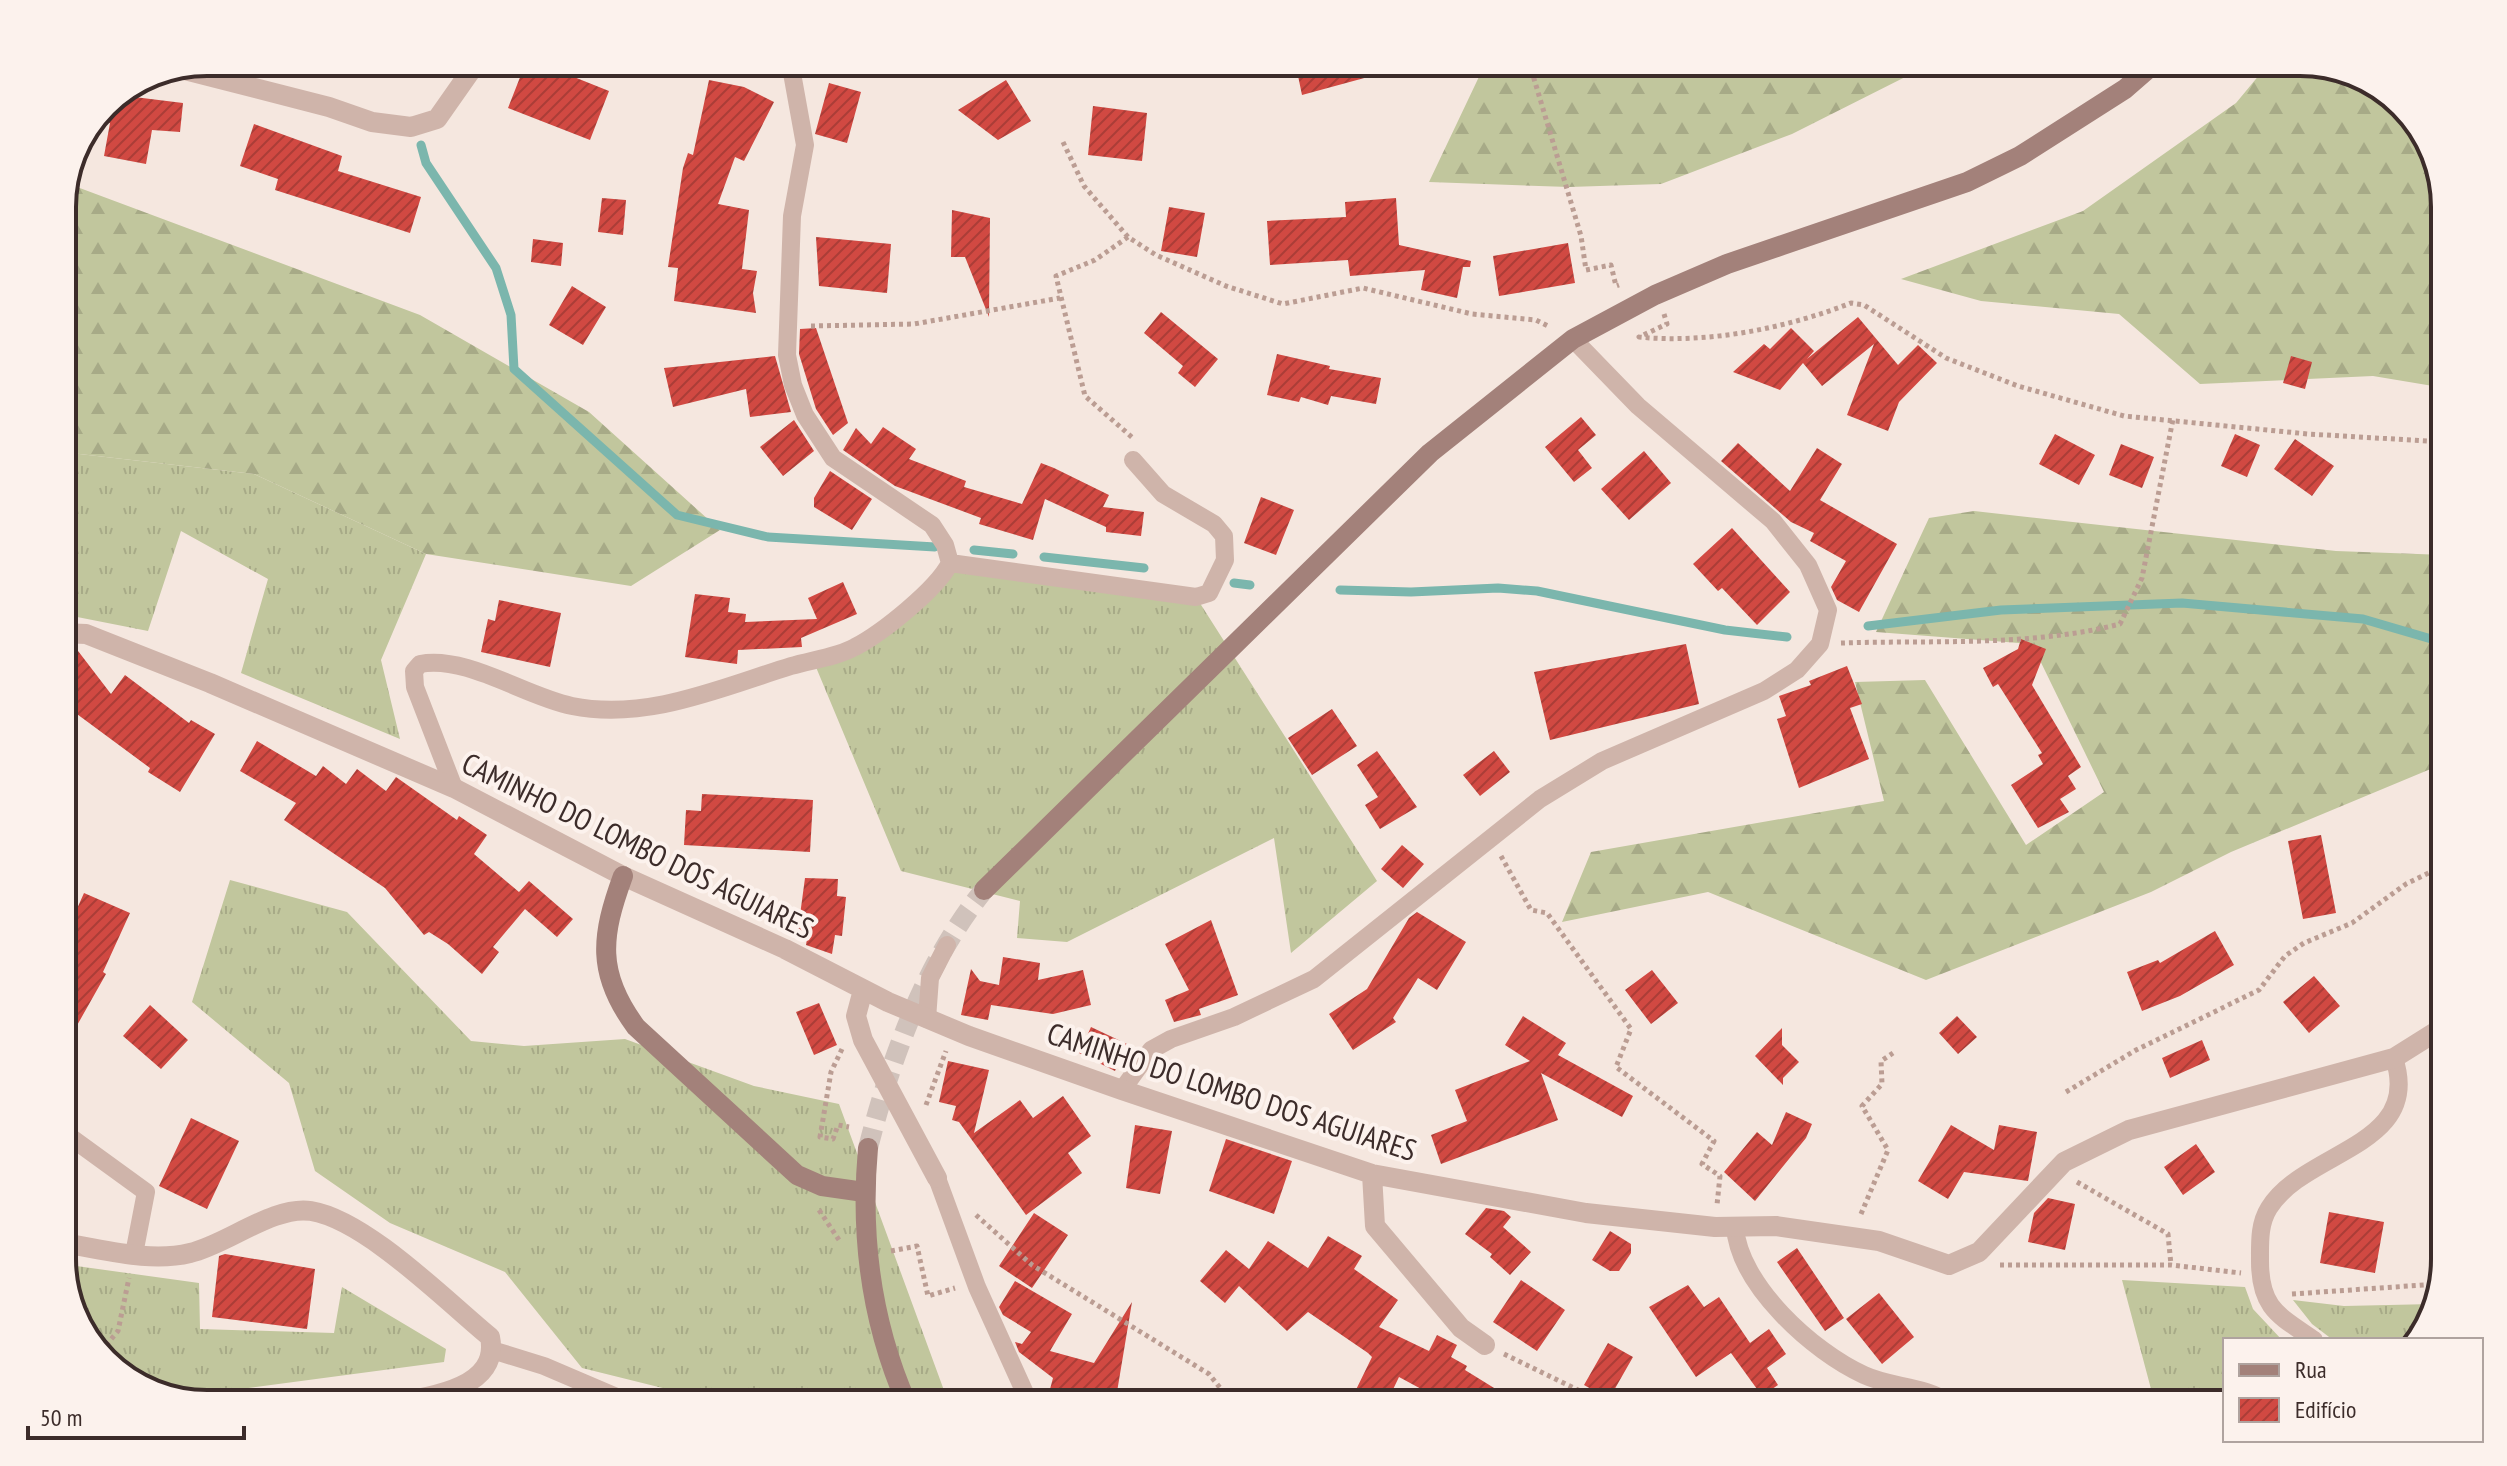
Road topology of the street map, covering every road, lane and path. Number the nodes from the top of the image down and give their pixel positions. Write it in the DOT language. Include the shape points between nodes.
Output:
graph roads {
  1 [pos="208,76"];
  2 [pos="467,76"];
  3 [pos="793,76"];
  4 [pos="1533,76"];
  5 [pos="2139,76"];
  6 [pos="1063,142"];
  7 [pos="1128,237"];
  8 [pos="1627,281"];
  9 [pos="1060,298"];
  10 [pos="1664,314"];
  11 [pos="789,325"];
  12 [pos="1573,339"];
  13 [pos="2173,419"];
  14 [pos="2431,441"];
  15 [pos="1133,460"];
  16 [pos="950,563"];
  17 [pos="76,634"];
  18 [pos="1820,644"];
  19 [pos="454,788"];
  20 [pos="1491,837"];
  21 [pos="2431,872"];
  22 [pos="623,876"];
  23 [pos="984,890"];
  24 [pos="947,945"];
  25 [pos="863,990"];
  26 [pos="927,1019"];
  27 [pos="2431,1035"];
  28 [pos="950,1040"];
  29 [pos="840,1051"];
  30 [pos="1893,1053"];
  31 [pos="2394,1058"];
  32 [pos="1122,1090"];
  33 [pos="931,1092"];
  34 [pos="2066,1092"];
  35 [pos="849,1127"];
  36 [pos="76,1141"];
  37 [pos="868,1148"];
  38 [pos="2056,1169"];
  39 [pos="1372,1174"];
  40 [pos="940,1182"];
  41 [pos="864,1192"];
  42 [pos="819,1210"];
  43 [pos="1725,1227"];
  44 [pos="1852,1237"];
  45 [pos="76,1245"];
  46 [pos="843,1246"];
  47 [pos="891,1251"];
  48 [pos="134,1254"];
  49 [pos="1996,1265"];
  50 [pos="2171,1265"];
  51 [pos="2260,1273"];
  52 [pos="975,1283"];
  53 [pos="2428,1285"];
  54 [pos="2311,1338"];
  55 [pos="107,1344"];
  56 [pos="1485,1345"];
  57 [pos="492,1350"];
  58 [pos="454,1390"];
  59 [pos="600,1390"];
  60 [pos="902,1390"];
  61 [pos="1024,1390"];
  62 [pos="1222,1390"];
  63 [pos="1578,1390"];
  64 [pos="1924,1390"];
  1 -- 2 [label="street" via="372,122 411,127 437,119"];
  3 -- 11 [label="lane" via="805,145 792,216"];
  4 -- 8 [label="path" via="1581,236 1586,270 1611,265 1616,286"];
  5 -- 12 [label="main road" via="2100,107 1967,182 1681,283"];
  6 -- 7 [label="path" via="1084,186"];
  7 -- 9 [label="path" via="1095,260 1056,276"];
  7 -- 12 [label="path" via="1226,286 1283,304 1363,288 1472,314 1536,320"];
  9 -- 11 [label="path" via="914,324"];
  9 -- 15 [label="path" via="1085,396 1139,443"];
  10 -- 13 [label="path" via="1667,324 1639,337 1667,340 1745,331 1851,303 1864,305 1946,358 2018,386 2124,416"];
  11 -- 16 [label="lane" via="793,385 818,438 833,458 932,525"];
  12 -- 18 [label="lane" via="1638,406 1773,521 1808,565 1828,610"];
  12 -- 23 [label="main road" via="1430,453"];
  13 -- 14 [label="path"];
  13 -- 18 [label="path" via="2142,578 2120,624 2030,637"];
  15 -- 16 [label="lane" via="1163,494 1214,524 1224,536 1225,560 1209,593 1196,597"];
  16 -- 19 [label="lane" via="919,600 855,648 637,710 570,706 475,672 420,664 414,671 415,687"];
  17 -- 19 [label="street, CAMINHO DO LOMBO DOS AGUIARES" via="210,683"];
  18 -- 20 [label="lane" via="1797,670 1764,691 1602,761"];
  19 -- 22 [label="street, CAMINHO DO LOMBO DOS AGUIARES"];
  20 -- 32 [label="lane" via="1314,979 1151,1050"];
  20 -- 43 [label="path" via="1531,910 1547,913 1631,1029 1616,1067 1714,1141 1702,1164 1720,1176"];
  21 -- 34 [label="path" via="2352,923 2285,956 2259,990 2136,1050"];
  22 -- 25 [label="street, CAMINHO DO LOMBO DOS AGUIARES"];
  22 -- 41 [label="main road" via="606,925 605,945 611,986 628,1016 797,1175 822,1186"];
  24 -- 26 [label="lane" via="930,978"];
  25 -- 26 [label="street, CAMINHO DO LOMBO DOS AGUIARES"];
  25 -- 40 [label="street" via="856,1016 863,1040"];
  26 -- 32 [label="street, CAMINHO DO LOMBO DOS AGUIARES"];
  27 -- 31 [label="street, CAMINHO DO LOMBO DOS AGUIARES"];
  28 -- 33 [label="path"];
  29 -- 35 [label="path" via="831,1072 820,1137 833,1139 838,1125"];
  30 -- 44 [label="path" via="1881,1061 1882,1084 1862,1106 1888,1150"];
  31 -- 38 [label="street, CAMINHO DO LOMBO DOS AGUIARES" via="2129,1130"];
  31 -- 51 [label="lane" via="2400,1077 2394,1112 2279,1195 2262,1222"];
  32 -- 39 [label="street, CAMINHO DO LOMBO DOS AGUIARES"];
  36 -- 48 [label="lane" via="146,1192"];
  37 -- 41 [label="main road"];
  38 -- 44 [label="street, CAMINHO DO LOMBO DOS AGUIARES" via="1979,1252 1949,1265"];
  38 -- 50 [label="path" via="2168,1234"];
  39 -- 43 [label="street, CAMINHO DO LOMBO DOS AGUIARES" via="1586,1213"];
  39 -- 56 [label="street" via="1375,1226 1461,1328"];
  40 -- 52 [label="lane"];
  40 -- 62 [label="path" via="1032,1265 1209,1374"];
  41 -- 60 [label="main road" via="871,1288"];
  42 -- 46 [label="path"];
  43 -- 44 [label="street, CAMINHO DO LOMBO DOS AGUIARES" via="1776,1226"];
  43 -- 64 [label="lane" via="1749,1271 1808,1338 1864,1375"];
  45 -- 48 [label="street"];
  47 -- 52 [label="path" via="917,1246 928,1296"];
  48 -- 55 [label="path" via="118,1331"];
  48 -- 57 [label="street" via="191,1253 283,1214 307,1210 337,1217 490,1337"];
  49 -- 50 [label="path"];
  50 -- 51 [label="path"];
  51 -- 53 [label="path" via="2276,1274 2283,1295"];
  51 -- 54 [label="lane" via="2266,1302"];
  52 -- 61 [label="lane"];
  56 -- 63 [label="path"];
  57 -- 58 [label="street" via="482,1371"];
  57 -- 59 [label="lane"];
}
